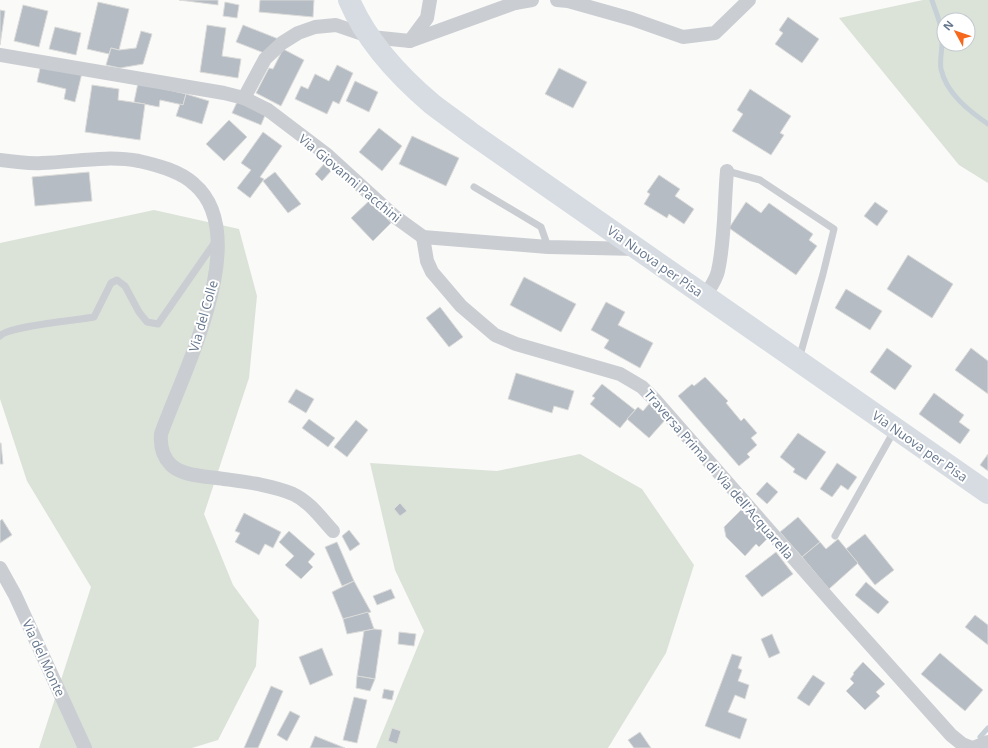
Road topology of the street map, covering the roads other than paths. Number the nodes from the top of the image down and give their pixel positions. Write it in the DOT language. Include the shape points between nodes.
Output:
graph roads {
  1 [pos="348,0"];
  2 [pos="430,0"];
  3 [pos="532,0"];
  4 [pos="557,0"];
  5 [pos="748,0"];
  6 [pos="516,2"];
  7 [pos="371,37"];
  8 [pos="410,41"];
  9 [pos="0,56"];
  10 [pos="244,98"];
  11 [pos="0,160"];
  12 [pos="726,171"];
  13 [pos="474,187"];
  14 [pos="423,237"];
  15 [pos="217,239"];
  16 [pos="548,247"];
  17 [pos="637,249"];
  18 [pos="705,296"];
  19 [pos="0,336"];
  20 [pos="798,361"];
  21 [pos="895,429"];
  22 [pos="988,493"];
  23 [pos="333,531"];
  24 [pos="835,536"];
  25 [pos="0,568"];
  26 [pos="988,742"];
  27 [pos="86,748"];
  28 [pos="973,748"];
  1 -- 7 [label="main road, Via Nuova per Pisa"];
  2 -- 8 [label="street" via="427,18"];
  3 -- 6 [label="street"];
  4 -- 5 [label="street" via="632,19 683,37 715,34"];
  6 -- 8 [label="street"];
  7 -- 8 [label="street"];
  7 -- 10 [label="street" via="336,25 298,33 282,43 265,59"];
  7 -- 17 [label="main road, Via Nuova per Pisa" via="396,70 432,104"];
  9 -- 10 [label="street, Via Giovanni Pacchini"];
  10 -- 14 [label="street, Via Giovanni Pacchini" via="268,110 326,154 394,216"];
  11 -- 15 [label="street, Via del Colle" via="40,163 122,159 166,169 190,181 200,190 214,217"];
  12 -- 18 [label="street" via="718,272"];
  12 -- 20 [label="lane" via="760,180 834,229"];
  13 -- 16 [label="lane" via="541,227"];
  14 -- 16 [label="street"];
  14 -- 28 [label="street, Traversa Prima di Via dell'Acquarella" via="427,262 432,272 461,306 495,335 516,344 620,374 642,387 951,734 962,744"];
  15 -- 19 [label="lane" via="158,324 147,322 125,286 117,280 111,283 94,317 18,328"];
  15 -- 23 [label="street, Via del Colle" via="218,257 211,295 197,343 161,434 160,444 163,452 172,466 189,473 293,494 308,503"];
  16 -- 17 [label="street"];
  17 -- 18 [label="main road, Via Nuova per Pisa"];
  18 -- 20 [label="main road, Via Nuova per Pisa"];
  20 -- 21 [label="main road, Via Nuova per Pisa"];
  21 -- 22 [label="main road, Via Nuova per Pisa"];
  21 -- 24 [label="lane"];
  25 -- 27 [label="street, Via del Monte"];
  26 -- 28 [label="street, Traversa Prima di Via dell'Acquarella"];
}
